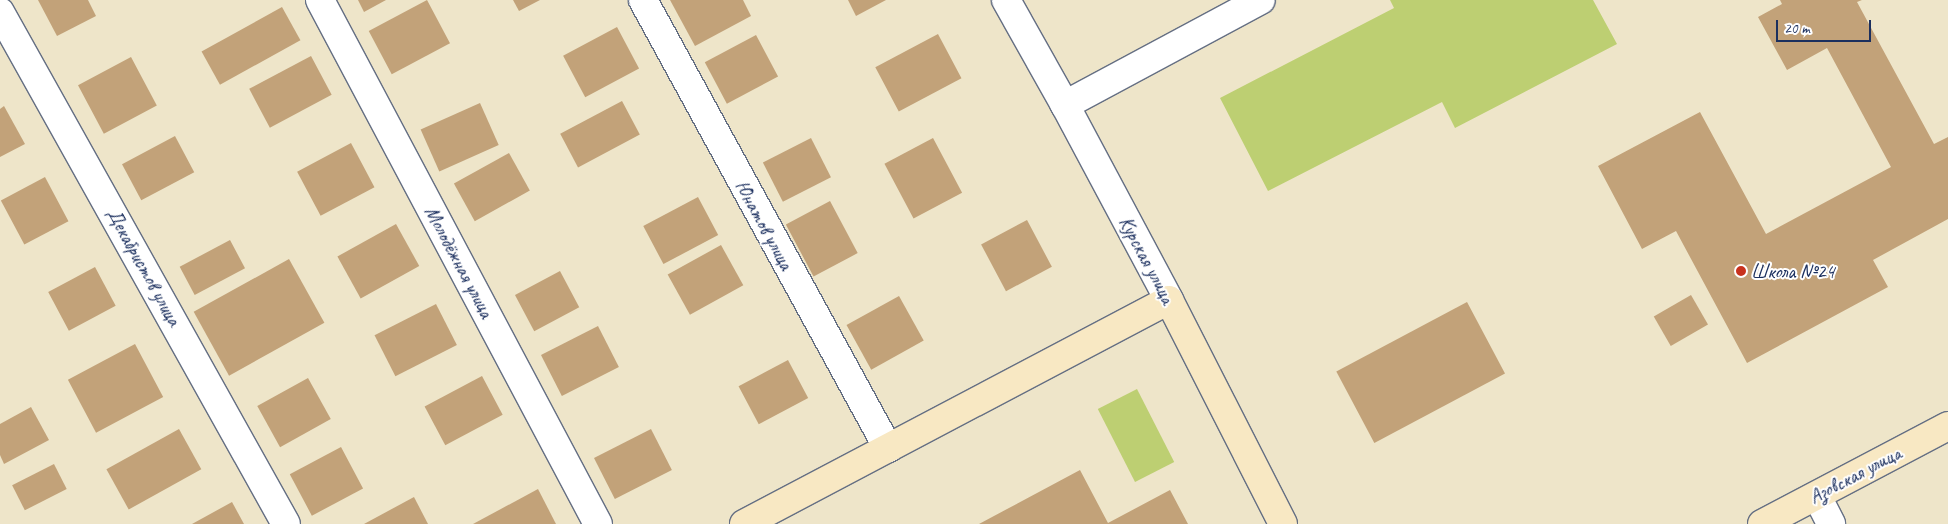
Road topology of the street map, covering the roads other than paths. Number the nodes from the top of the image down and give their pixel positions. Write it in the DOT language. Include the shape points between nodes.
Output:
graph roads {
  1 [pos="320,0"];
  2 [pos="643,0"];
  3 [pos="1006,0"];
  4 [pos="1261,0"];
  5 [pos="0,12"];
  6 [pos="1065,105"];
  7 [pos="1169,300"];
  8 [pos="1948,426"];
  9 [pos="888,448"];
  10 [pos="1817,496"];
  11 [pos="286,524"];
  12 [pos="598,524"];
  13 [pos="744,524"];
  14 [pos="1283,524"];
  15 [pos="1762,524"];
  16 [pos="1831,524"];
  1 -- 12 [label="street, Молодёжная улица"];
  2 -- 9 [label="street, Юнатов улица"];
  3 -- 6 [label="street, Курская улица"];
  4 -- 6 [label="street"];
  5 -- 11 [label="street, Декабристов улица"];
  6 -- 7 [label="street, Курская улица"];
  7 -- 9 [label="street"];
  7 -- 14 [label="street, Курская улица"];
  8 -- 10 [label="street, Азовская улица"];
  9 -- 13 [label="street"];
  10 -- 15 [label="street, Азовская улица"];
  10 -- 16 [label="street"];
}
